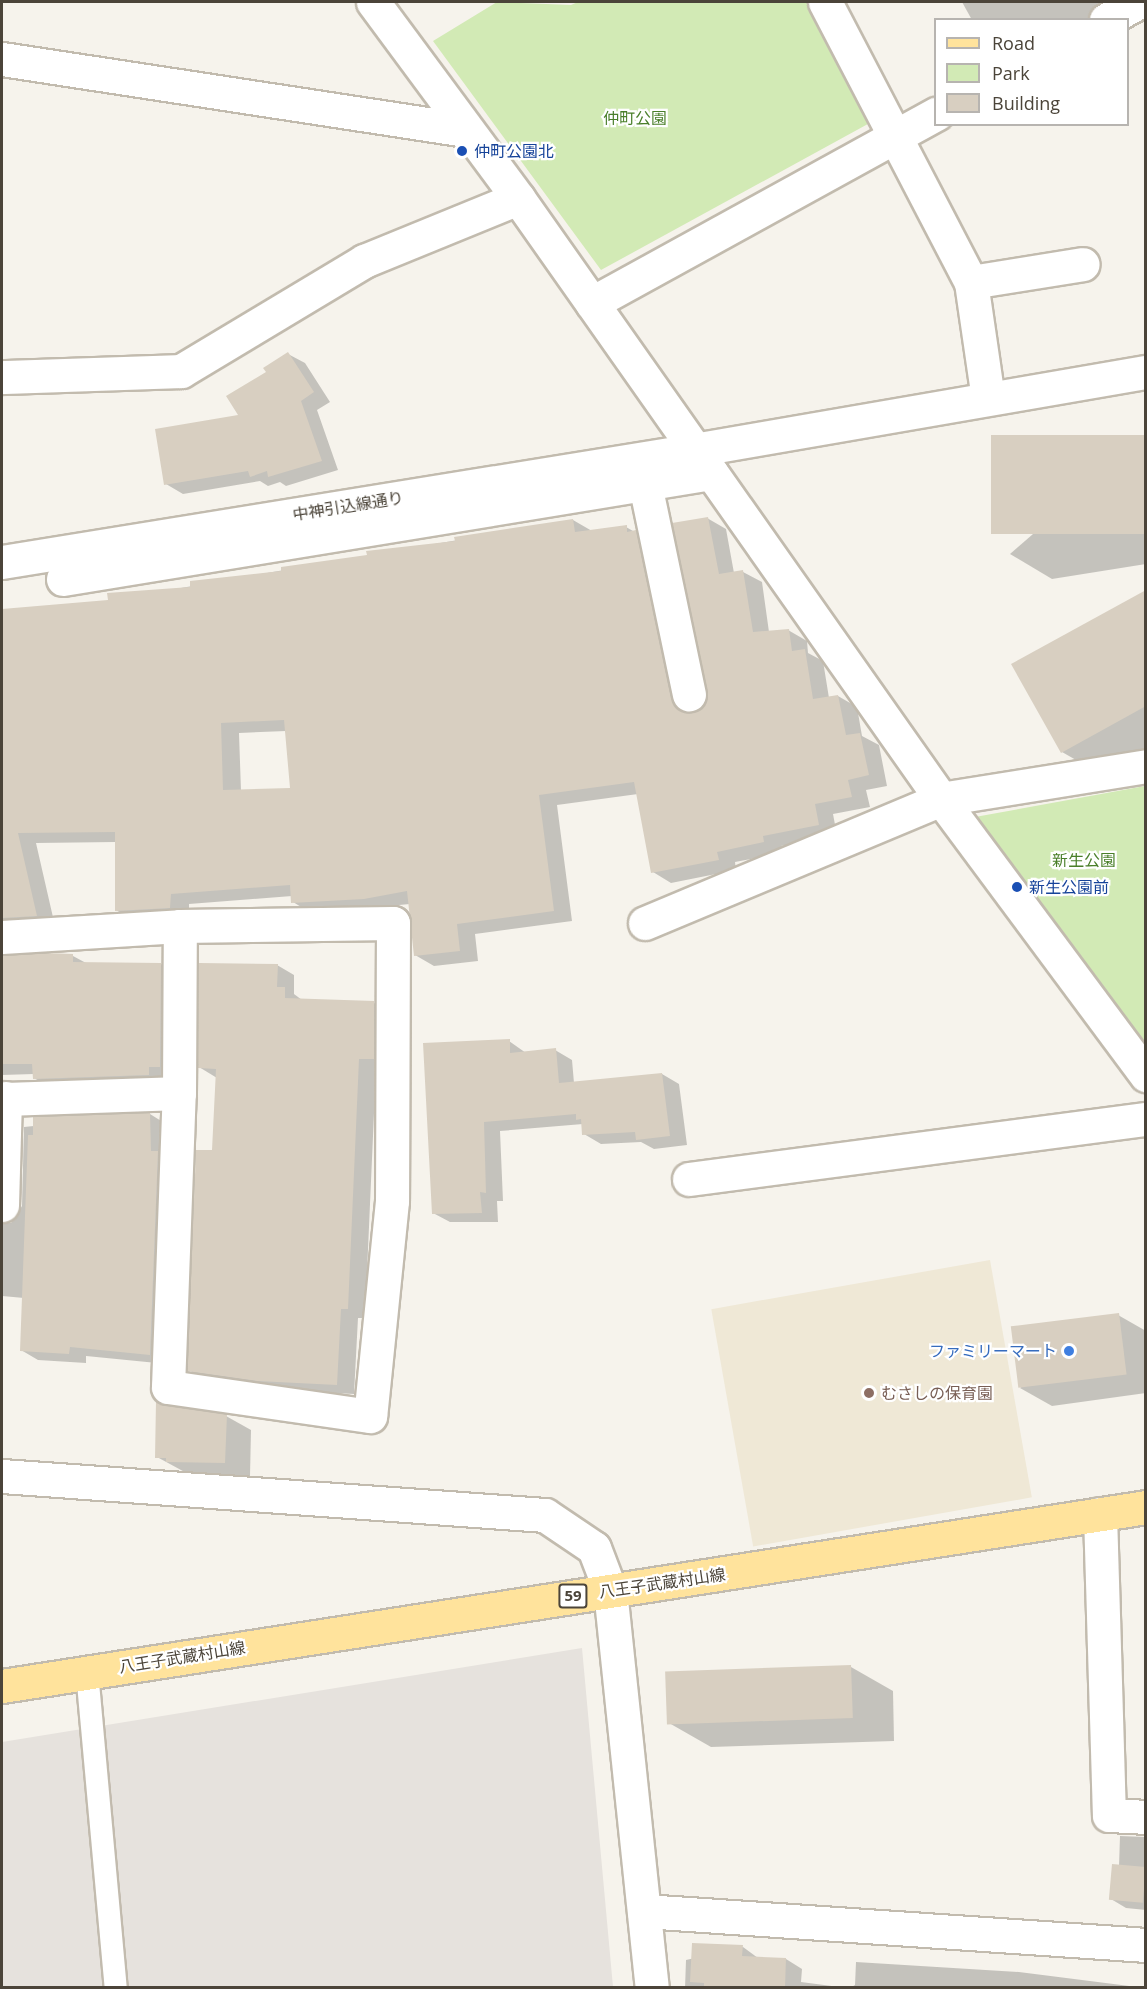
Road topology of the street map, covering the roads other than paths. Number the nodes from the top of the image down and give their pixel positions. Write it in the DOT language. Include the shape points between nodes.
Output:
graph roads {
  1 [pos="373,2"];
  2 [pos="825,2"];
  3 [pos="1138,2"];
  4 [pos="1110,18"];
  5 [pos="2,59"];
  6 [pos="934,115"];
  7 [pos="466,130"];
  8 [pos="897,135"];
  9 [pos="518,198"];
  10 [pos="1083,264"];
  11 [pos="971,282"];
  12 [pos="592,303"];
  13 [pos="1146,372"];
  14 [pos="2,377"];
  15 [pos="988,398"];
  16 [pos="703,462"];
  17 [pos="645,484"];
  18 [pos="2,562"];
  19 [pos="63,579"];
  20 [pos="689,694"];
  21 [pos="1146,766"];
  22 [pos="940,798"];
  23 [pos="645,923"];
  24 [pos="180,926"];
  25 [pos="2,937"];
  26 [pos="1146,1075"];
  27 [pos="179,1093"];
  28 [pos="4,1098"];
  29 [pos="1146,1119"];
  30 [pos="688,1179"];
  31 [pos="2,1204"];
  32 [pos="2,1476"];
  33 [pos="1146,1507"];
  34 [pos="1100,1514"];
  35 [pos="610,1590"];
  36 [pos="87,1672"];
  37 [pos="2,1686"];
  38 [pos="1146,1817"];
  39 [pos="644,1911"];
  40 [pos="1146,1945"];
  41 [pos="116,1988"];
  42 [pos="651,1988"];
  1 -- 7 [label="street"];
  2 -- 8 [label="street"];
  3 -- 4 [label="street"];
  5 -- 7 [label="street"];
  6 -- 8 [label="street"];
  7 -- 9 [label="street"];
  8 -- 11 [label="street"];
  8 -- 12 [label="street"];
  9 -- 12 [label="street"];
  9 -- 14 [label="street" via="364,261 181,371"];
  10 -- 11 [label="street"];
  11 -- 15 [label="street"];
  12 -- 16 [label="street"];
  13 -- 15 [label="street"];
  15 -- 16 [label="street"];
  16 -- 17 [label="street"];
  16 -- 18 [label="street, 中神引込線通り"];
  16 -- 22 [label="street"];
  17 -- 19 [label="street"];
  17 -- 20 [label="street"];
  21 -- 22 [label="street"];
  22 -- 23 [label="street"];
  22 -- 26 [label="street"];
  24 -- 25 [label="street"];
  24 -- 27 [label="street"];
  24 -- 27 [label="street" via="393,923 392,1201 370,1416 168,1387"];
  27 -- 28 [label="street"];
  28 -- 31 [label="street"];
  29 -- 30 [label="street"];
  32 -- 35 [label="street" via="544,1515 594,1548"];
  33 -- 34 [label="main road, 八王子武蔵村山線 / 59"];
  34 -- 35 [label="main road, 八王子武蔵村山線 / 59"];
  34 -- 38 [label="street" via="1109,1815"];
  35 -- 36 [label="main road, 八王子武蔵村山線 / 59"];
  35 -- 39 [label="street"];
  36 -- 37 [label="main road, 八王子武蔵村山線 / 59"];
  36 -- 41 [label="lane"];
  39 -- 40 [label="street"];
  39 -- 42 [label="street"];
}
